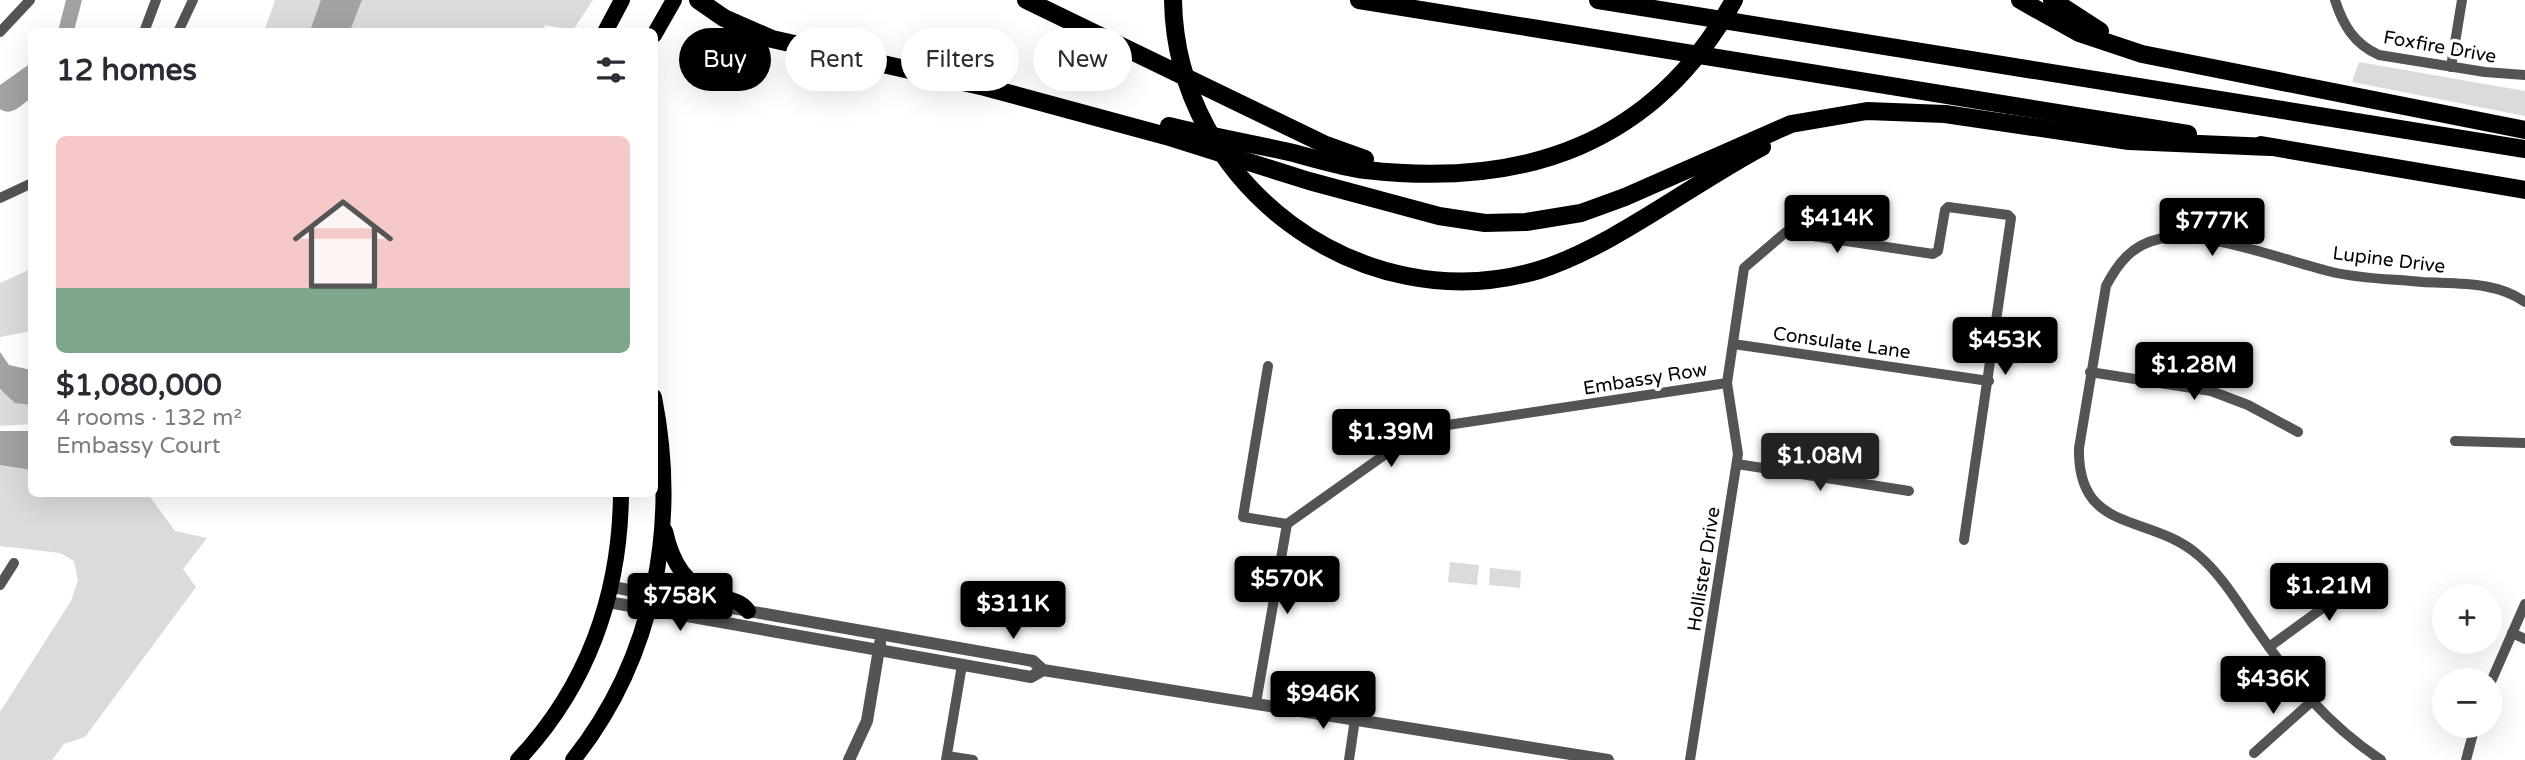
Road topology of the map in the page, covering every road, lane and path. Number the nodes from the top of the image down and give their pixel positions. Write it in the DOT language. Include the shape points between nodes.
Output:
graph roads {
  1 [pos="30,0"];
  2 [pos="156,0"];
  3 [pos="193,0"];
  4 [pos="622,0"];
  5 [pos="674,0"];
  6 [pos="698,0"];
  7 [pos="1026,0"];
  8 [pos="1172,0"];
  9 [pos="1359,0"];
  10 [pos="1598,0"];
  11 [pos="1734,0"];
  12 [pos="2020,0"];
  13 [pos="2052,0"];
  14 [pos="2335,0"];
  15 [pos="2462,0"];
  16 [pos="146,28"];
  17 [pos="180,28"];
  18 [pos="607,28"];
  19 [pos="658,28"];
  20 [pos="0,32"];
  21 [pos="2179,60"];
  22 [pos="2451,67"];
  23 [pos="901,68"];
  24 [pos="2525,75"];
  25 [pos="1000,91"];
  26 [pos="1013,91"];
  27 [pos="1811,121"];
  28 [pos="2525,130"];
  29 [pos="2270,147"];
  30 [pos="2525,149"];
  31 [pos="1402,171"];
  32 [pos="28,185"];
  33 [pos="2525,190"];
  34 [pos="0,198"];
  35 [pos="2525,302"];
  36 [pos="1733,344"];
  37 [pos="1268,366"];
  38 [pos="2091,372"];
  39 [pos="1989,381"];
  40 [pos="1727,383"];
  41 [pos="658,422"];
  42 [pos="2298,432"];
  43 [pos="2455,441"];
  44 [pos="2525,443"];
  45 [pos="1737,464"];
  46 [pos="1909,491"];
  47 [pos="621,497"];
  48 [pos="664,523"];
  49 [pos="1287,524"];
  50 [pos="1964,540"];
  51 [pos="14,563"];
  52 [pos="2371,573"];
  53 [pos="0,585"];
  54 [pos="610,594"];
  55 [pos="651,603"];
  56 [pos="2525,604"];
  57 [pos="748,611"];
  58 [pos="2512,634"];
  59 [pos="882,635"];
  60 [pos="2525,639"];
  61 [pos="2269,647"];
  62 [pos="879,650"];
  63 [pos="962,665"];
  64 [pos="2497,668"];
  65 [pos="1043,670"];
  66 [pos="2311,702"];
  67 [pos="1256,703"];
  68 [pos="1355,719"];
  69 [pos="2472,738"];
  70 [pos="2254,753"];
  71 [pos="947,758"];
  72 [pos="518,760"];
  73 [pos="573,760"];
  74 [pos="849,760"];
  75 [pos="973,760"];
  76 [pos="1349,760"];
  77 [pos="1608,760"];
  78 [pos="1690,760"];
  79 [pos="2381,760"];
  80 [pos="2466,760"];
  1 -- 20 [label="street"];
  2 -- 16 [label="street"];
  3 -- 17 [label="street"];
  4 -- 18 [label="main road"];
  5 -- 19 [label="main road"];
  6 -- 23 [label="highway" via="724,18 772,39"];
  7 -- 31 [label="highway" via="1326,145"];
  8 -- 27 [label="highway" via="1178,51 1194,103 1213,142 1238,177 1278,216 1345,257 1391,273 1496,279 1540,269 1583,251"];
  9 -- 29 [label="highway"];
  10 -- 30 [label="highway"];
  11 -- 31 [label="highway" via="1711,39 1682,74 1654,102 1618,125 1546,160 1462,175"];
  12 -- 21 [label="highway" via="2050,19 2110,44"];
  13 -- 21 [label="highway" via="2113,37"];
  14 -- 22 [label="street, Foxfire Drive" via="2347,30 2369,51"];
  15 -- 22 [label="street"];
  21 -- 28 [label="highway"];
  22 -- 24 [label="street, Foxfire Drive"];
  25 -- 27 [label="highway" via="1309,181 1439,216 1485,223 1581,213 1791,124"];
  26 -- 31 [label="highway" via="1366,170"];
  27 -- 29 [label="highway" via="1867,111 1909,110 2129,141"];
  29 -- 33 [label="highway"];
  32 -- 34 [label="street"];
  35 -- 38 [label="street, Lupine Drive" via="2495,288 2347,275 2258,250 2168,238 2139,247 2114,269 2103,296"];
  36 -- 39 [label="street, Consulate Lane"];
  36 -- 39 [label="street, Embassy Row" via="1744,268 1786,232 1933,254 1938,251 1948,207 2008,215"];
  36 -- 40 [label="street, Embassy Row"];
  37 -- 49 [label="street" via="1243,517"];
  38 -- 42 [label="street" via="2211,391"];
  38 -- 61 [label="street, Lupine Drive" via="2079,463 2090,496 2117,519 2169,536 2197,554 2218,575"];
  39 -- 50 [label="street"];
  40 -- 45 [label="street, Hollister Drive"];
  40 -- 49 [label="street, Embassy Row" via="1421,429"];
  41 -- 48 [label="main road" via="664,460"];
  43 -- 44 [label="street"];
  45 -- 46 [label="street"];
  45 -- 78 [label="street, Hollister Drive"];
  47 -- 54 [label="main road"];
  48 -- 55 [label="main road"];
  48 -- 57 [label="main road" via="673,558 684,576 701,590 739,603"];
  49 -- 67 [label="street"];
  51 -- 53 [label="street"];
  52 -- 61 [label="street"];
  54 -- 55 [label="street"];
  54 -- 72 [label="main road" via="580,676"];
  55 -- 57 [label="street"];
  55 -- 62 [label="street"];
  55 -- 73 [label="main road" via="637,649 615,695"];
  56 -- 58 [label="street"];
  57 -- 59 [label="street"];
  58 -- 60 [label="street"];
  58 -- 64 [label="street"];
  59 -- 62 [label="street"];
  59 -- 65 [label="street" via="1033,660"];
  61 -- 66 [label="street"];
  62 -- 63 [label="street"];
  62 -- 74 [label="street" via="867,721"];
  63 -- 65 [label="street" via="1031,677"];
  63 -- 71 [label="street"];
  65 -- 67 [label="street"];
  66 -- 70 [label="street"];
  66 -- 79 [label="street"];
  67 -- 68 [label="street"];
  68 -- 76 [label="street"];
  68 -- 77 [label="street"];
  69 -- 80 [label="street"];
  71 -- 75 [label="street"];
}
